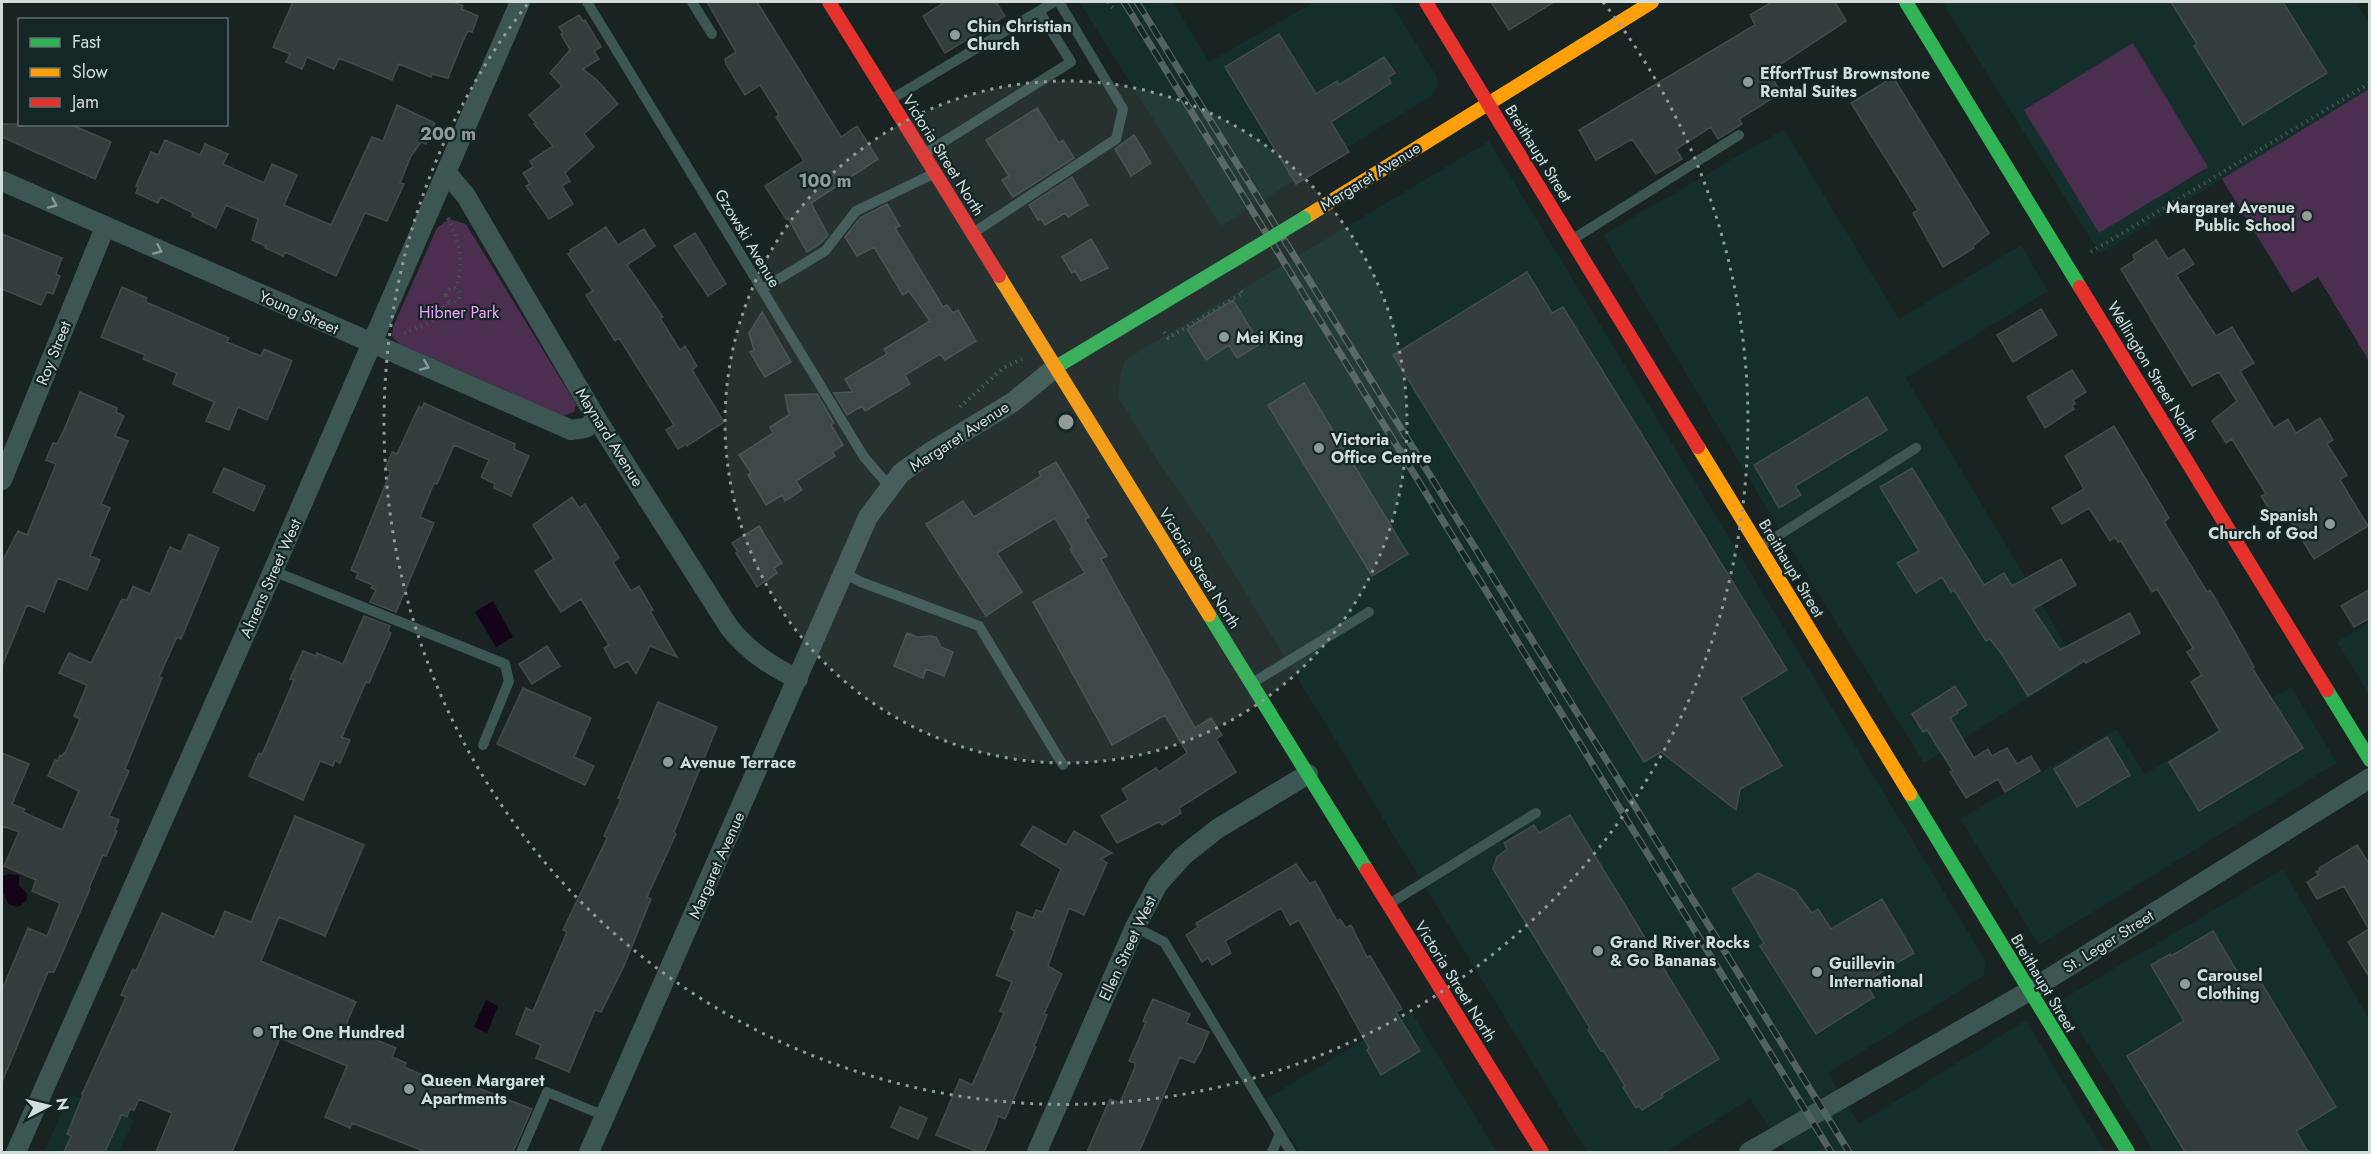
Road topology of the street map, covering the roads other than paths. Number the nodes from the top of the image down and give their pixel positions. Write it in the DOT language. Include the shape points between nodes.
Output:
graph roads {
  1 [pos="520,2"];
  2 [pos="587,2"];
  3 [pos="692,2"];
  4 [pos="828,2"];
  5 [pos="1054,2"];
  6 [pos="1059,2"];
  7 [pos="1426,2"];
  8 [pos="1652,2"];
  9 [pos="1906,2"];
  10 [pos="1039,11"];
  11 [pos="712,34"];
  12 [pos="890,100"];
  13 [pos="1488,102"];
  14 [pos="1739,135"];
  15 [pos="924,154"];
  16 [pos="446,172"];
  17 [pos="935,173"];
  18 [pos="2,181"];
  19 [pos="105,227"];
  20 [pos="973,233"];
  21 [pos="1573,239"];
  22 [pos="762,289"];
  23 [pos="371,343"];
  24 [pos="1056,367"];
  25 [pos="598,421"];
  26 [pos="1916,448"];
  27 [pos="2,480"];
  28 [pos="889,486"];
  29 [pos="1760,547"];
  30 [pos="273,571"];
  31 [pos="844,573"];
  32 [pos="1368,612"];
  33 [pos="798,679"];
  34 [pos="1252,683"];
  35 [pos="483,745"];
  36 [pos="2370,760"];
  37 [pos="1064,765"];
  38 [pos="1308,774"];
  39 [pos="2370,778"];
  40 [pos="1536,813"];
  41 [pos="1388,904"];
  42 [pos="1135,927"];
  43 [pos="2029,991"];
  44 [pos="605,1116"];
  45 [pos="1280,1134"];
  46 [pos="16,1152"];
  47 [pos="521,1152"];
  48 [pos="589,1152"];
  49 [pos="1037,1152"];
  50 [pos="1272,1152"];
  51 [pos="1291,1152"];
  52 [pos="1542,1152"];
  53 [pos="1749,1152"];
  54 [pos="2128,1152"];
  1 -- 16 [label="street, Ahrens Street West"];
  2 -- 22 [label="lane, Gzowski Avenue"];
  3 -- 11 [label="lane"];
  4 -- 12 [label="street, Victoria Street North"];
  5 -- 10 [label="lane"];
  6 -- 20 [label="lane" via="1123,109 1116,139"];
  7 -- 13 [label="street, Breithaupt Street"];
  8 -- 13 [label="street, Margaret Avenue"];
  9 -- 36 [label="street, Wellington Street North"];
  10 -- 12 [label="lane"];
  10 -- 15 [label="lane" via="1071,62"];
  12 -- 15 [label="street, Victoria Street North"];
  13 -- 21 [label="street, Breithaupt Street"];
  13 -- 24 [label="street, Margaret Avenue, bridge"];
  14 -- 21 [label="lane"];
  15 -- 17 [label="street, Victoria Street North"];
  16 -- 23 [label="street, Ahrens Street West"];
  16 -- 25 [label="street, Maynard Avenue" via="466,196"];
  17 -- 20 [label="street, Victoria Street North"];
  17 -- 22 [label="lane" via="856,211 825,251"];
  18 -- 19 [label="street, Young Street, one-way"];
  19 -- 23 [label="street, Young Street, one-way"];
  19 -- 27 [label="street, Roy Street"];
  20 -- 24 [label="street, Victoria Street North"];
  21 -- 29 [label="street, Breithaupt Street"];
  22 -- 28 [label="lane, Gzowski Avenue" via="864,457"];
  23 -- 25 [label="street, Young Street, one-way" via="571,430"];
  23 -- 30 [label="street, Ahrens Street West"];
  24 -- 28 [label="street, Margaret Avenue" via="1013,402 901,473"];
  24 -- 34 [label="street, Victoria Street North"];
  25 -- 33 [label="street, Maynard Avenue" via="729,627 761,659"];
  26 -- 29 [label="lane"];
  28 -- 31 [label="street, Margaret Avenue" via="868,517"];
  29 -- 43 [label="street, Breithaupt Street"];
  30 -- 35 [label="lane" via="505,664 509,681"];
  30 -- 46 [label="street, Ahrens Street West"];
  31 -- 33 [label="street, Margaret Avenue"];
  31 -- 37 [label="lane" via="979,626"];
  32 -- 34 [label="lane"];
  33 -- 44 [label="street, Margaret Avenue"];
  34 -- 38 [label="street, Victoria Street North"];
  38 -- 41 [label="street, Victoria Street North"];
  38 -- 42 [label="street, Ellen Street West" via="1217,829 1183,856 1158,884"];
  39 -- 43 [label="street, St. Leger Street"];
  40 -- 41 [label="lane"];
  41 -- 52 [label="street, Victoria Street North"];
  42 -- 45 [label="lane" via="1164,942"];
  42 -- 49 [label="street, Ellen Street West"];
  43 -- 53 [label="street, St. Leger Street"];
  43 -- 54 [label="street, Breithaupt Street"];
  44 -- 47 [label="lane" via="547,1092"];
  44 -- 48 [label="street, Margaret Avenue"];
  45 -- 50 [label="lane"];
  45 -- 51 [label="lane"];
}
